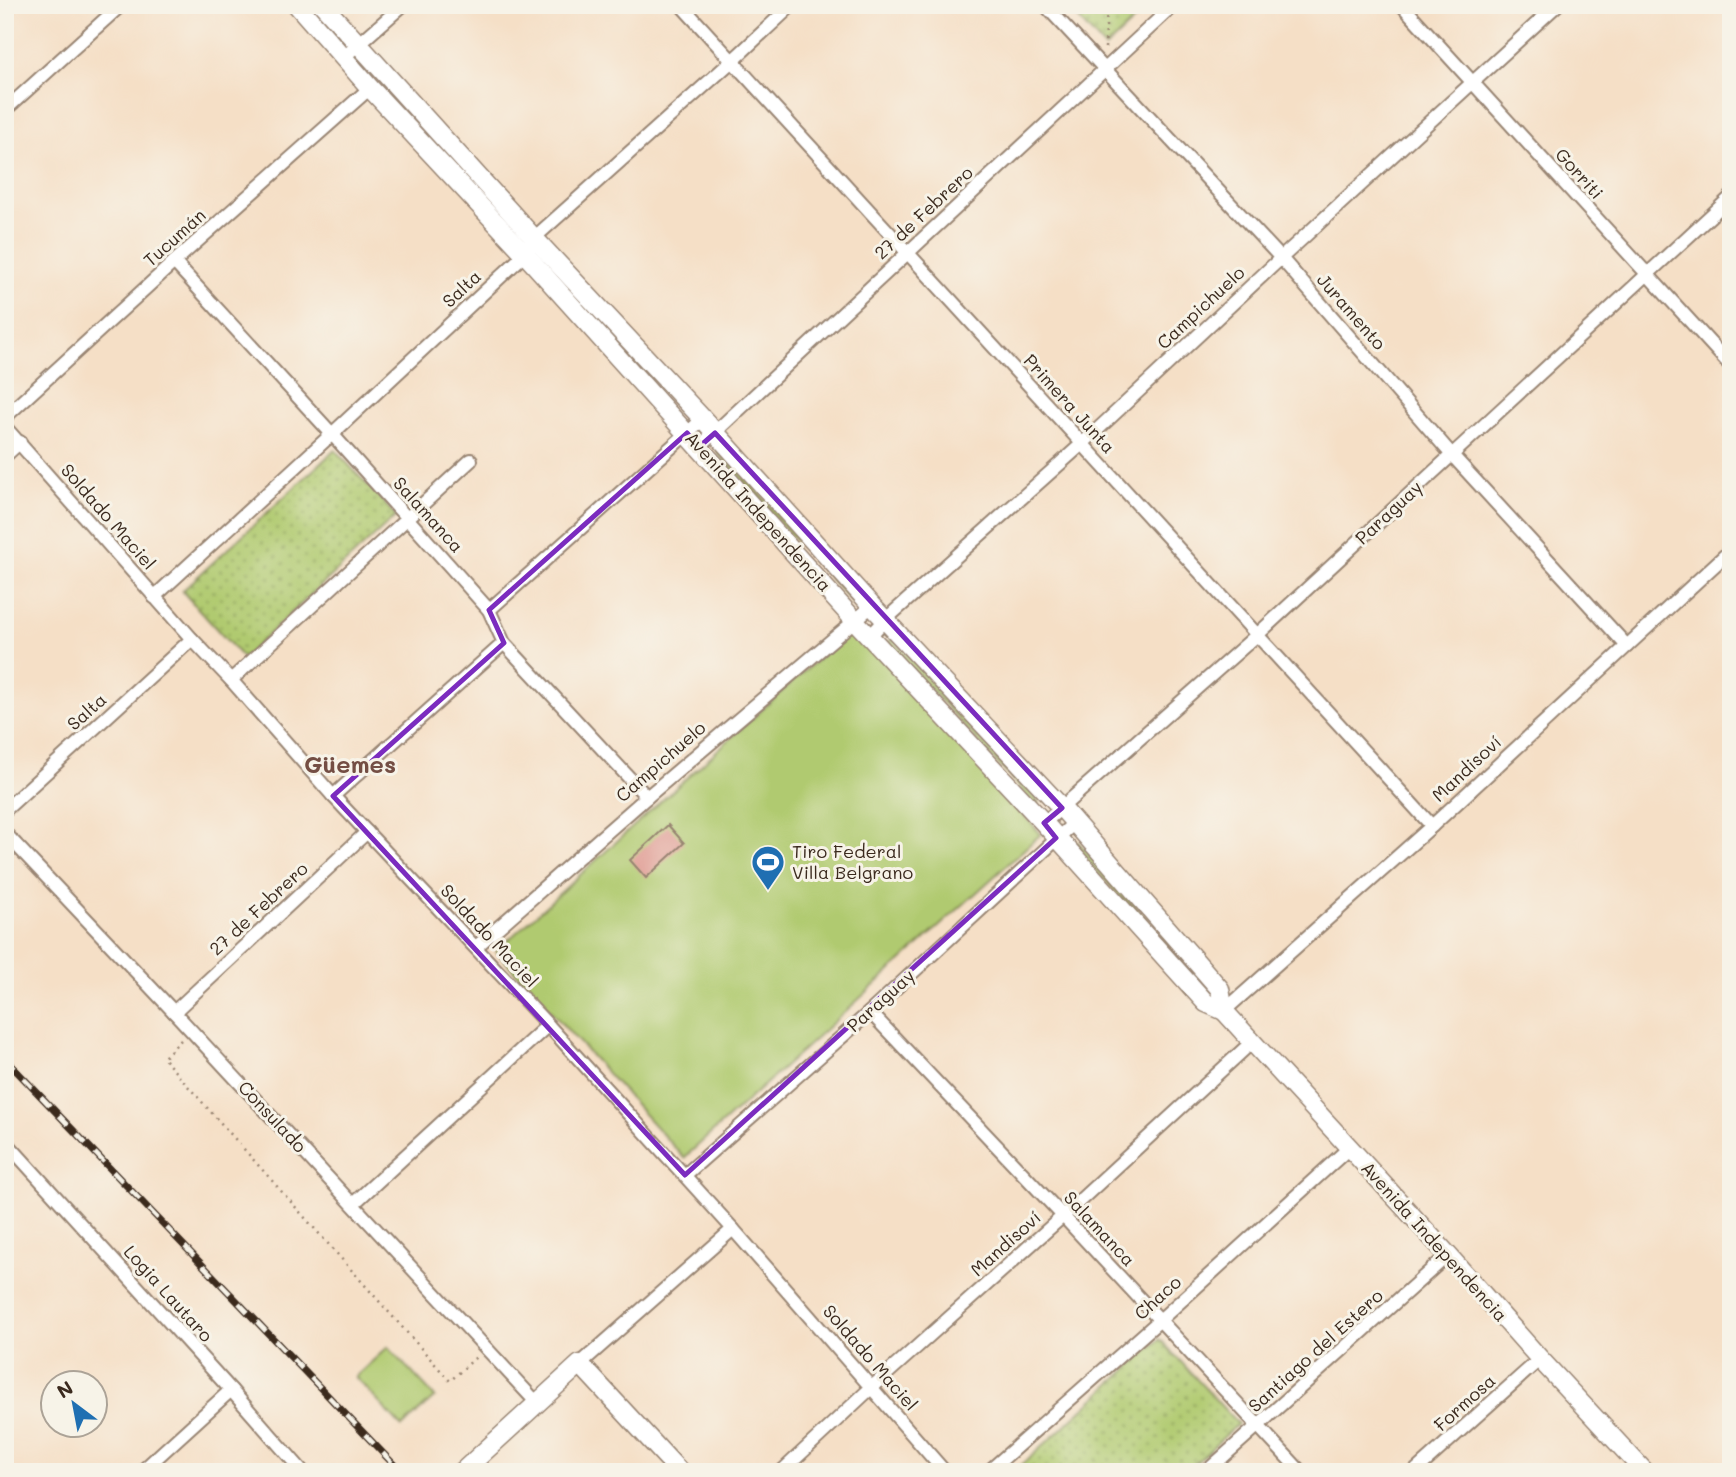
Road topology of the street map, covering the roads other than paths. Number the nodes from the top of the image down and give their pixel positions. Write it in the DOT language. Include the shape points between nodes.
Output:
graph roads {
  1 [pos="121,5"];
  2 [pos="297,5"];
  3 [pos="323,5"];
  4 [pos="403,5"];
  5 [pos="681,5"];
  6 [pos="792,5"];
  7 [pos="1045,5"];
  8 [pos="1174,5"];
  9 [pos="1402,5"];
  10 [pos="1557,5"];
  11 [pos="359,45"];
  12 [pos="344,57"];
  13 [pos="732,61"];
  14 [pos="1105,69"];
  15 [pos="1472,83"];
  16 [pos="370,88"];
  17 [pos="5,110"];
  18 [pos="1731,197"];
  19 [pos="534,238"];
  20 [pos="907,253"];
  21 [pos="525,254"];
  22 [pos="1281,258"];
  23 [pos="174,262"];
  24 [pos="1647,274"];
  25 [pos="1731,366"];
  26 [pos="5,417"];
  27 [pos="709,426"];
  28 [pos="5,427"];
  29 [pos="332,434"];
  30 [pos="693,440"];
  31 [pos="20,442"];
  32 [pos="1082,444"];
  33 [pos="1452,455"];
  34 [pos="5,456"];
  35 [pos="471,460"];
  36 [pos="406,518"];
  37 [pos="1731,550"];
  38 [pos="154,597"];
  39 [pos="872,606"];
  40 [pos="489,610"];
  41 [pos="885,620"];
  42 [pos="855,621"];
  43 [pos="1257,635"];
  44 [pos="870,636"];
  45 [pos="192,639"];
  46 [pos="504,643"];
  47 [pos="1627,646"];
  48 [pos="231,680"];
  49 [pos="333,796"];
  50 [pos="647,797"];
  51 [pos="1062,808"];
  52 [pos="5,810"];
  53 [pos="1044,823"];
  54 [pos="1074,823"];
  55 [pos="1432,826"];
  56 [pos="368,832"];
  57 [pos="5,833"];
  58 [pos="1056,838"];
  59 [pos="476,947"];
  60 [pos="1224,1011"];
  61 [pos="174,1012"];
  62 [pos="870,1012"];
  63 [pos="548,1025"];
  64 [pos="1252,1042"];
  65 [pos="5,1141"];
  66 [pos="1349,1148"];
  67 [pos="685,1175"];
  68 [pos="353,1204"];
  69 [pos="1063,1216"];
  70 [pos="733,1228"];
  71 [pos="1448,1255"];
  72 [pos="1160,1320"];
  73 [pos="1540,1359"];
  74 [pos="580,1364"];
  75 [pos="872,1387"];
  76 [pos="231,1390"];
  77 [pos="537,1403"];
  78 [pos="1259,1426"];
  79 [pos="141,1472"];
  80 [pos="303,1472"];
  81 [pos="462,1472"];
  82 [pos="680,1472"];
  83 [pos="781,1472"];
  84 [pos="946,1472"];
  85 [pos="988,1472"];
  86 [pos="1206,1472"];
  87 [pos="1301,1472"];
  88 [pos="1414,1472"];
  89 [pos="1645,1472"];
  1 -- 17 [label="street"];
  2 -- 12 [label="street, Avenida Independencia"];
  3 -- 11 [label="street, Avenida Independencia"];
  4 -- 11 [label="street"];
  5 -- 13 [label="street, Primera Junta"];
  6 -- 13 [label="street, Salta"];
  7 -- 14 [label="street, Juramento"];
  8 -- 14 [label="street, 27 de Febrero"];
  9 -- 15 [label="street, Gorriti"];
  10 -- 15 [label="street, Campichuelo"];
  11 -- 12 [label="street"];
  11 -- 19 [label="street, Avenida Independencia"];
  12 -- 16 [label="street, Avenida Independencia"];
  13 -- 19 [label="street, Salta"];
  13 -- 20 [label="street, Primera Junta"];
  14 -- 20 [label="street, 27 de Febrero"];
  14 -- 22 [label="street, Juramento"];
  15 -- 22 [label="street, Campichuelo"];
  15 -- 24 [label="street, Gorriti"];
  16 -- 21 [label="street, Avenida Independencia"];
  16 -- 23 [label="street, Tucumán"];
  18 -- 24 [label="street, Paraguay"];
  19 -- 21 [label="street, Salta"];
  19 -- 27 [label="street, Avenida Independencia"];
  20 -- 27 [label="street, 27 de Febrero"];
  20 -- 32 [label="street, Primera Junta"];
  21 -- 29 [label="street, Salta"];
  21 -- 30 [label="street, Avenida Independencia"];
  22 -- 32 [label="street, Campichuelo"];
  22 -- 33 [label="street, Juramento"];
  23 -- 26 [label="street, Tucumán"];
  23 -- 29 [label="street, Salamanca"];
  24 -- 25 [label="street, Gorriti"];
  24 -- 33 [label="street, Paraguay"];
  27 -- 30 [label="street, 27 de Febrero"];
  27 -- 30 [label="street, 27 de Febrero"];
  27 -- 39 [label="street, Avenida Independencia"];
  28 -- 31 [label="street, Soldado Maciel"];
  29 -- 36 [label="street, Salamanca"];
  29 -- 38 [label="street, Salta"];
  30 -- 40 [label="street, 27 de Febrero"];
  30 -- 42 [label="street, Avenida Independencia"];
  31 -- 34 [label="street"];
  31 -- 38 [label="street, Soldado Maciel"];
  32 -- 41 [label="street, Campichuelo"];
  32 -- 43 [label="street, Primera Junta"];
  33 -- 43 [label="street, Paraguay"];
  33 -- 47 [label="street, Juramento"];
  35 -- 36 [label="street"];
  36 -- 40 [label="street, Salamanca"];
  36 -- 48 [label="street"];
  37 -- 47 [label="street, Mandisoví"];
  38 -- 45 [label="street, Soldado Maciel"];
  39 -- 41 [label="street, Avenida Independencia"];
  39 -- 42 [label="street, Campichuelo"];
  40 -- 46 [label="street, Salamanca"];
  41 -- 44 [label="street, Campichuelo"];
  41 -- 51 [label="street, Avenida Independencia"];
  42 -- 44 [label="street, Avenida Independencia"];
  42 -- 50 [label="street, Campichuelo"];
  43 -- 51 [label="street, Paraguay"];
  43 -- 55 [label="street, Primera Junta"];
  44 -- 53 [label="street, Avenida Independencia"];
  45 -- 48 [label="street, Soldado Maciel"];
  45 -- 52 [label="street, Salta"];
  46 -- 49 [label="street"];
  46 -- 50 [label="street, Salamanca"];
  47 -- 55 [label="street, Mandisoví"];
  48 -- 49 [label="street, Soldado Maciel"];
  49 -- 56 [label="street, Soldado Maciel"];
  50 -- 59 [label="street, Campichuelo"];
  51 -- 53 [label="street, Paraguay"];
  51 -- 54 [label="street, Avenida Independencia"];
  53 -- 58 [label="street, Avenida Independencia"];
  54 -- 58 [label="street, Paraguay"];
  54 -- 60 [label="street, Avenida Independencia" via="1220,989"];
  55 -- 60 [label="street, Mandisoví"];
  56 -- 59 [label="street, Soldado Maciel"];
  56 -- 61 [label="street, 27 de Febrero"];
  57 -- 61 [label="street, Consulado"];
  58 -- 60 [label="street, Avenida Independencia" via="1206,1003"];
  58 -- 62 [label="street, Paraguay"];
  59 -- 63 [label="street, Soldado Maciel"];
  60 -- 64 [label="street, Avenida Independencia"];
  61 -- 68 [label="street, Consulado"];
  62 -- 67 [label="street, Paraguay"];
  62 -- 69 [label="street, Salamanca"];
  63 -- 67 [label="street, Soldado Maciel"];
  63 -- 68 [label="street"];
  64 -- 66 [label="street, Avenida Independencia"];
  64 -- 69 [label="street, Mandisoví"];
  65 -- 76 [label="street, Logia Lautaro"];
  66 -- 71 [label="street, Avenida Independencia"];
  66 -- 72 [label="street, Chaco"];
  67 -- 70 [label="street, Soldado Maciel"];
  68 -- 77 [label="street, Consulado"];
  69 -- 72 [label="street, Salamanca"];
  69 -- 75 [label="street, Mandisoví"];
  70 -- 74 [label="street"];
  70 -- 75 [label="street, Soldado Maciel"];
  71 -- 73 [label="street, Avenida Independencia"];
  71 -- 78 [label="street, Santiago del Estero"];
  72 -- 78 [label="street, Salamanca"];
  72 -- 85 [label="street, Chaco"];
  73 -- 88 [label="street, Formosa"];
  73 -- 89 [label="street, Avenida Independencia"];
  74 -- 77 [label="street"];
  74 -- 82 [label="street"];
  75 -- 83 [label="street, Mandisoví"];
  75 -- 84 [label="street, Soldado Maciel"];
  76 -- 79 [label="street"];
  76 -- 80 [label="street, Logia Lautaro"];
  77 -- 81 [label="street"];
  78 -- 86 [label="street, Santiago del Estero"];
  78 -- 87 [label="street, Salamanca"];
}
